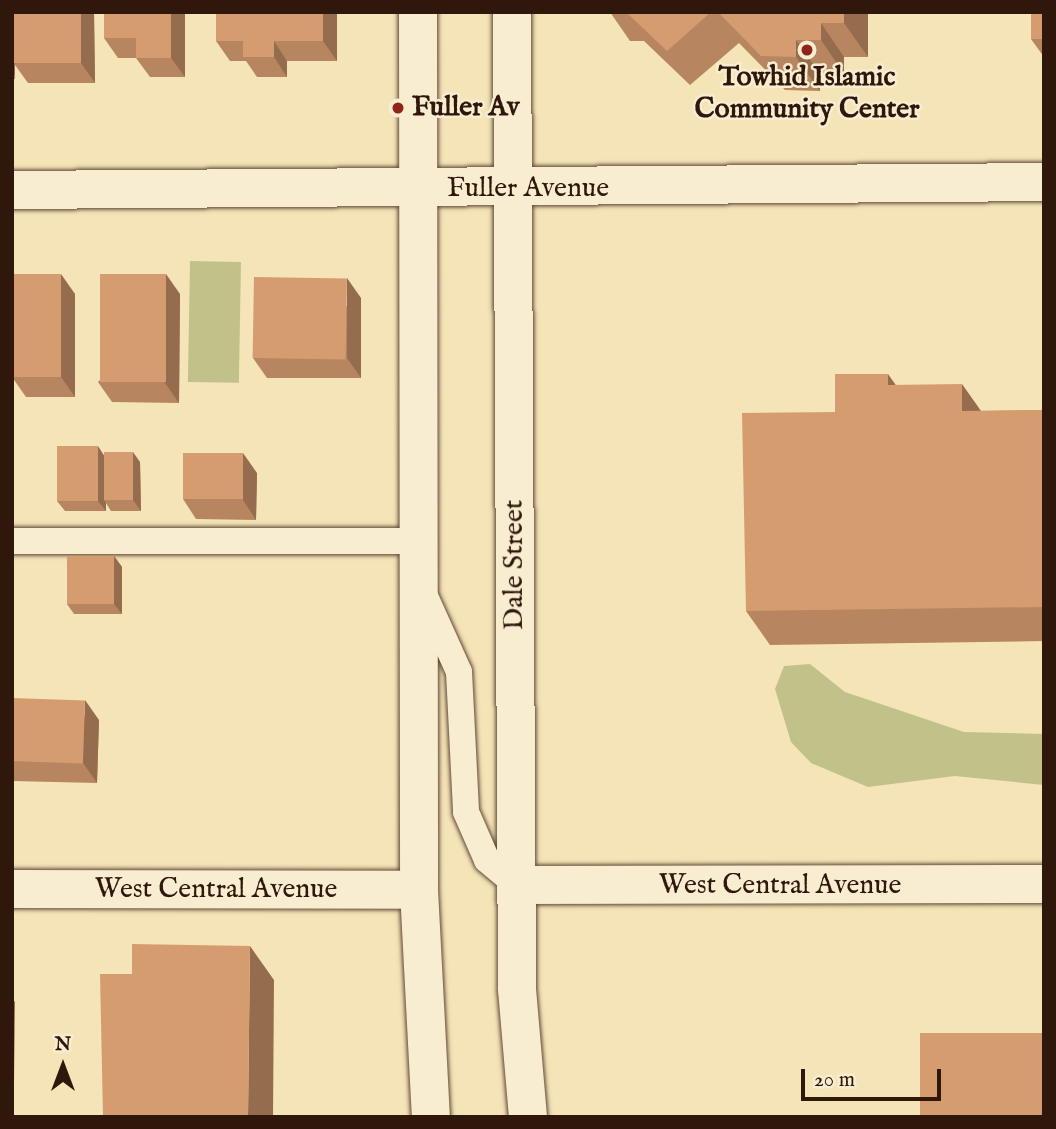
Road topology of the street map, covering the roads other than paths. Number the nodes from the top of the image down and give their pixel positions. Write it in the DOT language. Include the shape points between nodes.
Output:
graph roads {
  1 [pos="418,12"];
  2 [pos="512,12"];
  3 [pos="1044,182"];
  4 [pos="512,188"];
  5 [pos="12,190"];
  6 [pos="419,190"];
  7 [pos="12,541"];
  8 [pos="421,541"];
  9 [pos="421,586"];
  10 [pos="1044,884"];
  11 [pos="517,885"];
  12 [pos="12,889"];
  13 [pos="419,890"];
  14 [pos="431,1117"];
  15 [pos="528,1117"];
  1 -- 6 [label="main road"];
  2 -- 4 [label="main road, Dale Street"];
  3 -- 4 [label="main road, Fuller Avenue"];
  4 -- 6 [label="main road, Fuller Avenue"];
  4 -- 11 [label="main road, Dale Street"];
  5 -- 6 [label="main road, Fuller Avenue"];
  6 -- 8 [label="main road"];
  7 -- 8 [label="lane"];
  8 -- 9 [label="main road"];
  9 -- 11 [label="lane" via="459,672 466,812 487,860"];
  9 -- 13 [label="main road"];
  10 -- 11 [label="main road, West Central Avenue"];
  11 -- 15 [label="main road, Dale Street"];
  12 -- 13 [label="main road, West Central Avenue"];
  13 -- 14 [label="main road"];
}
